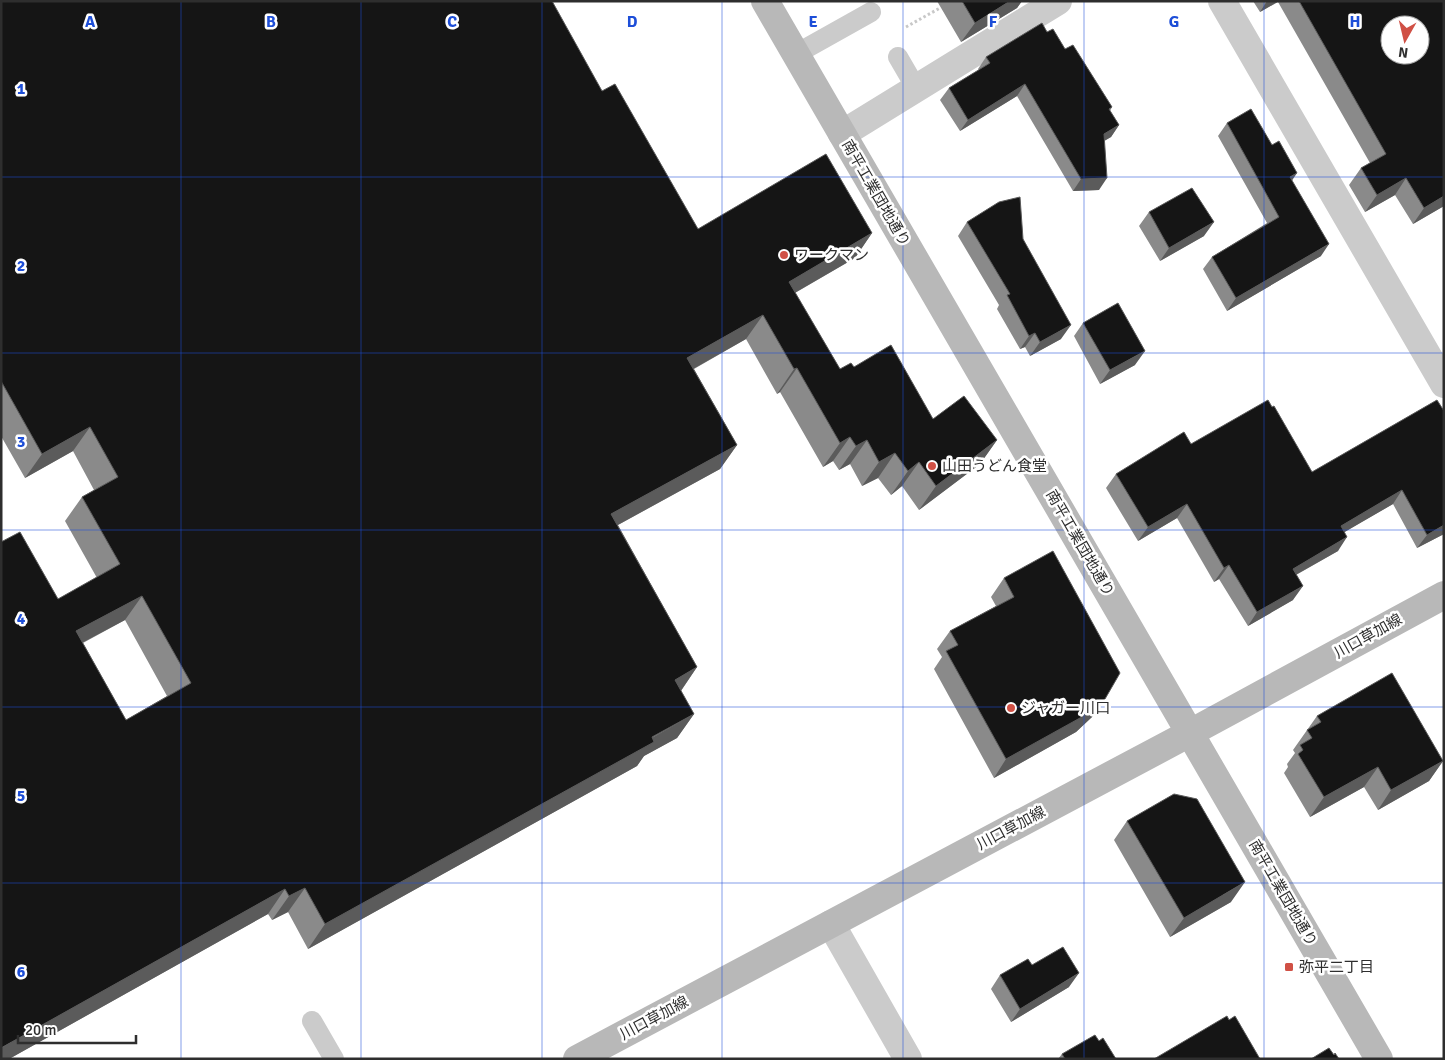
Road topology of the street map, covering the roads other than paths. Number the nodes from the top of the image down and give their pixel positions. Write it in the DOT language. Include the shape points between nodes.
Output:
graph roads {
  1 [pos="766,1"];
  2 [pos="1058,1"];
  3 [pos="1222,1"];
  4 [pos="871,12"];
  5 [pos="796,54"];
  6 [pos="898,57"];
  7 [pos="916,88"];
  8 [pos="842,134"];
  9 [pos="1444,384"];
  10 [pos="1444,595"];
  11 [pos="1190,733"];
  12 [pos="831,924"];
  13 [pos="312,1021"];
  14 [pos="334,1059"];
  15 [pos="577,1059"];
  16 [pos="908,1059"];
  17 [pos="1379,1059"];
  1 -- 5 [label="street, 南平工業団地通り"];
  2 -- 7 [label="street"];
  3 -- 9 [label="street"];
  4 -- 5 [label="lane"];
  5 -- 8 [label="street, 南平工業団地通り"];
  6 -- 7 [label="lane"];
  7 -- 8 [label="street"];
  8 -- 11 [label="street, 南平工業団地通り"];
  10 -- 11 [label="street, 川口草加線"];
  11 -- 12 [label="street, 川口草加線"];
  11 -- 17 [label="street, 南平工業団地通り"];
  12 -- 15 [label="street, 川口草加線"];
  12 -- 16 [label="street"];
  13 -- 14 [label="lane"];
}
